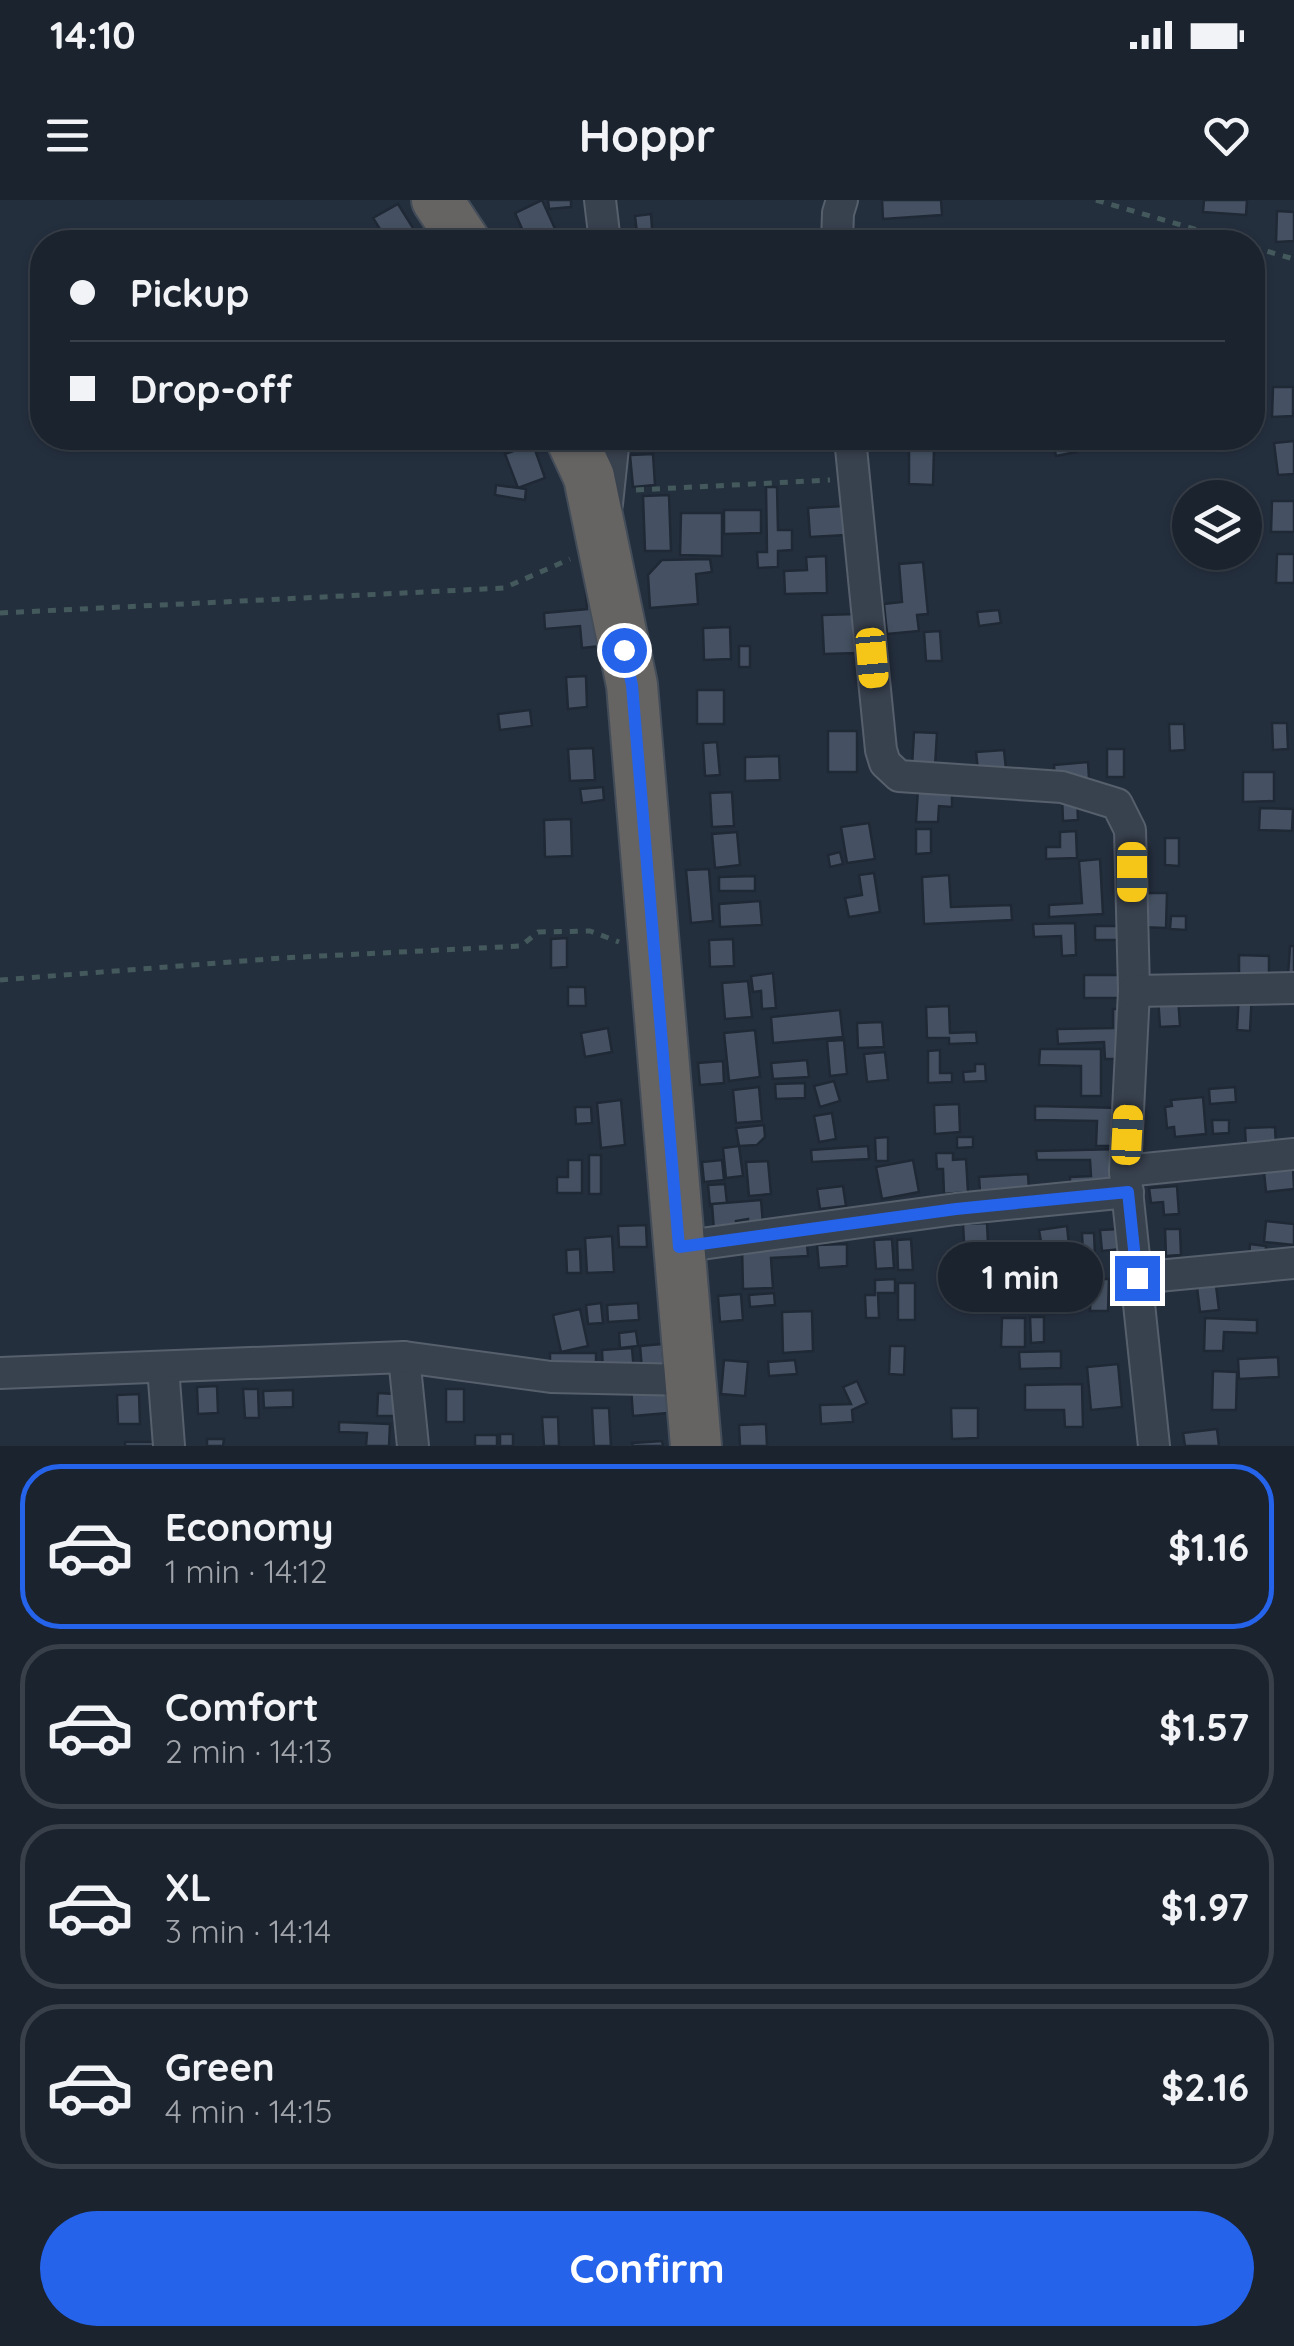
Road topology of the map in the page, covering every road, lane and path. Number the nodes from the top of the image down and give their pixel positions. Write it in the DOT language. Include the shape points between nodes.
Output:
graph roads {
  1 [pos="436,200"];
  2 [pos="600,200"];
  3 [pos="842,200"];
  4 [pos="1096,200"];
  5 [pos="457,230"];
  6 [pos="604,230"];
  7 [pos="837,230"];
  8 [pos="1197,230"];
  9 [pos="1265,251"];
  10 [pos="1294,259"];
  11 [pos="577,450"];
  12 [pos="613,450"];
  13 [pos="851,450"];
  14 [pos="854,479"];
  15 [pos="608,492"];
  16 [pos="603,545"];
  17 [pos="0,612"];
  18 [pos="654,942"];
  19 [pos="0,980"];
  20 [pos="1294,988"];
  21 [pos="1134,991"];
  22 [pos="1294,1154"];
  23 [pos="1127,1182"];
  24 [pos="679,1247"];
  25 [pos="1294,1263"];
  26 [pos="1137,1278"];
  27 [pos="404,1357"];
  28 [pos="163,1367"];
  29 [pos="0,1373"];
  30 [pos="691,1380"];
  31 [pos="169,1446"];
  32 [pos="413,1446"];
  33 [pos="696,1446"];
  34 [pos="1154,1446"];
  1 -- 5 [label="highway"];
  2 -- 6 [label="street"];
  3 -- 7 [label="street"];
  4 -- 8 [label="path"];
  9 -- 10 [label="path"];
  11 -- 16 [label="highway" via="590,477"];
  12 -- 15 [label="street"];
  13 -- 14 [label="street"];
  14 -- 15 [label="path"];
  14 -- 21 [label="street" via="885,763 900,776 1062,787 1117,804 1130,830"];
  15 -- 16 [label="street"];
  16 -- 17 [label="path" via="504,588"];
  16 -- 18 [label="highway" via="632,685"];
  18 -- 19 [label="path" via="628,945 590,931 538,932 521,946"];
  18 -- 24 [label="highway"];
  20 -- 21 [label="street"];
  21 -- 23 [label="street"];
  22 -- 23 [label="street"];
  23 -- 24 [label="street"];
  23 -- 26 [label="street"];
  24 -- 30 [label="highway"];
  25 -- 26 [label="street"];
  26 -- 34 [label="street"];
  27 -- 28 [label="street"];
  27 -- 30 [label="street" via="551,1377"];
  27 -- 32 [label="street"];
  28 -- 29 [label="street"];
  28 -- 31 [label="street"];
  30 -- 33 [label="highway"];
}
